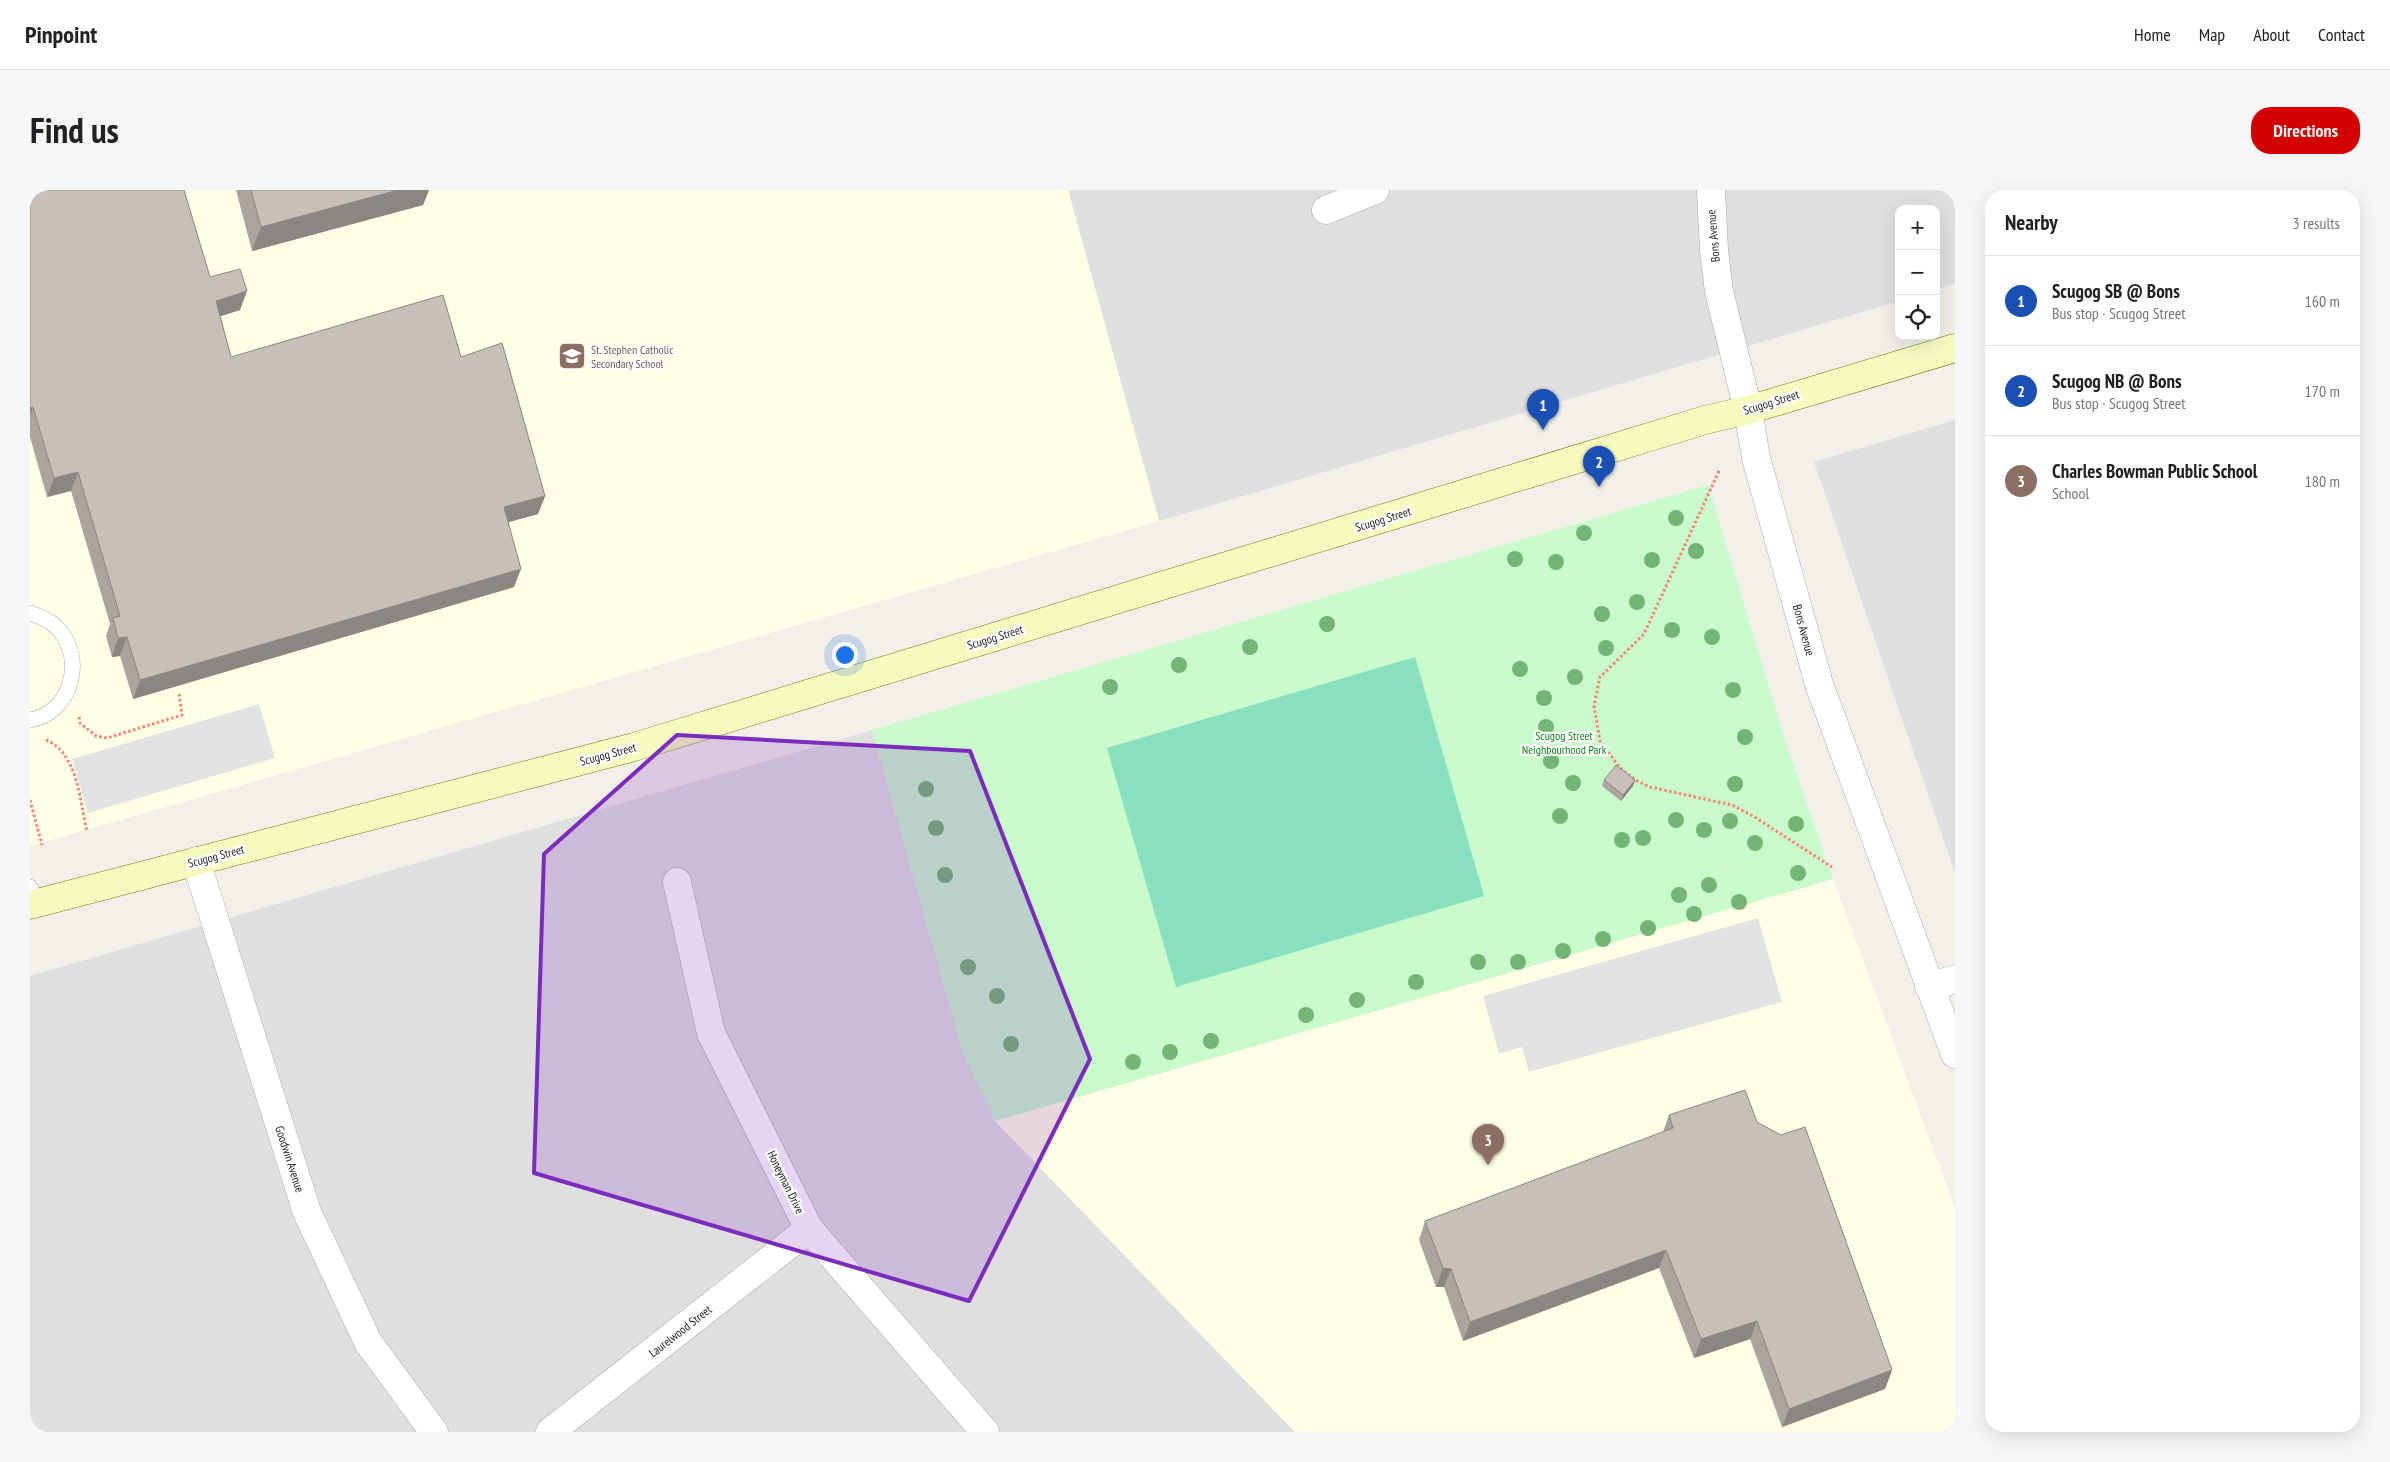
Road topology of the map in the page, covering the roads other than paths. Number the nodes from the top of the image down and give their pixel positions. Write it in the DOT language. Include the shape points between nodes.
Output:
graph roads {
  1 [pos="1374,190"];
  2 [pos="1711,190"];
  3 [pos="1326,210"];
  4 [pos="1955,348"];
  5 [pos="1748,410"];
  6 [pos="30,613"];
  7 [pos="30,720"];
  8 [pos="196,861"];
  9 [pos="677,882"];
  10 [pos="32,899"];
  11 [pos="1955,979"];
  12 [pos="1929,987"];
  13 [pos="1955,1054"];
  14 [pos="809,1229"];
  15 [pos="434,1432"];
  16 [pos="550,1432"];
  17 [pos="984,1432"];
  1 -- 3 [label="street"];
  2 -- 5 [label="street, Bons Avenue" via="1719,291"];
  4 -- 5 [label="street, Scugog Street"];
  5 -- 8 [label="street, Scugog Street" via="1705,420 634,747"];
  5 -- 12 [label="street, Bons Avenue" via="1756,458 1819,684"];
  6 -- 7 [label="lane" via="45,618 59,630 69,646 73,664 71,683 63,699 49,712"];
  8 -- 10 [label="street, Scugog Street"];
  8 -- 15 [label="street, Goodwin Avenue" via="307,1212 368,1342"];
  9 -- 14 [label="street, Honeyman Drive" via="711,1033"];
  11 -- 12 [label="street"];
  12 -- 13 [label="street, Bons Avenue"];
  14 -- 16 [label="street, Laurelwood Street"];
  14 -- 17 [label="street, Honeyman Drive"];
}
